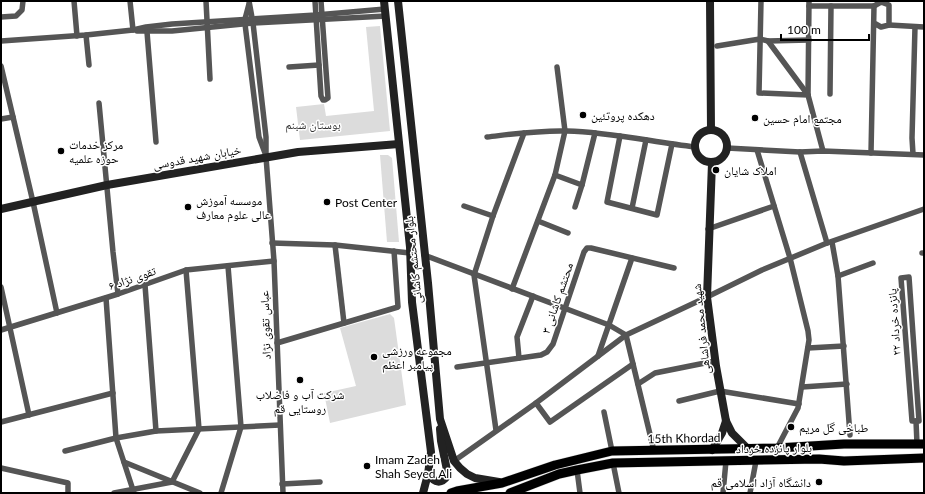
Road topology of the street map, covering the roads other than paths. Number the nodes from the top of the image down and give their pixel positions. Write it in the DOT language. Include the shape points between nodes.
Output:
graph roads {
  1 [pos="24,1"];
  2 [pos="74,1"];
  3 [pos="130,1"];
  4 [pos="206,1"];
  5 [pos="315,1"];
  6 [pos="321,1"];
  7 [pos="398,1"];
  8 [pos="710,1"];
  9 [pos="761,1"];
  10 [pos="249,2"];
  11 [pos="809,3"];
  12 [pos="889,3"];
  13 [pos="847,4"];
  14 [pos="831,6"];
  15 [pos="874,6"];
  16 [pos="385,9"];
  17 [pos="1,17"];
  18 [pos="319,17"];
  19 [pos="253,20"];
  20 [pos="245,21"];
  21 [pos="874,23"];
  22 [pos="207,25"];
  23 [pos="889,25"];
  24 [pos="915,27"];
  25 [pos="924,27"];
  26 [pos="133,30"];
  27 [pos="147,32"];
  28 [pos="86,35"];
  29 [pos="77,36"];
  30 [pos="760,40"];
  31 [pos="809,40"];
  32 [pos="1,41"];
  33 [pos="768,41"];
  34 [pos="716,46"];
  35 [pos="89,65"];
  36 [pos="319,65"];
  37 [pos="1,66"];
  38 [pos="288,67"];
  39 [pos="557,67"];
  40 [pos="210,79"];
  41 [pos="830,94"];
  42 [pos="808,95"];
  43 [pos="99,103"];
  44 [pos="13,117"];
  45 [pos="1,119"];
  46 [pos="711,130"];
  47 [pos="565,131"];
  48 [pos="524,133"];
  49 [pos="595,133"];
  50 [pos="620,136"];
  51 [pos="487,137"];
  52 [pos="646,140"];
  53 [pos="156,142"];
  54 [pos="399,144"];
  55 [pos="672,144"];
  56 [pos="695,147"];
  57 [pos="727,148"];
  58 [pos="757,150"];
  59 [pos="823,151"];
  60 [pos="800,152"];
  61 [pos="871,153"];
  62 [pos="913,154"];
  63 [pos="924,155"];
  64 [pos="266,157"];
  65 [pos="712,163"];
  66 [pos="555,175"];
  67 [pos="107,185"];
  68 [pos="582,185"];
  69 [pos="33,202"];
  70 [pos="464,206"];
  71 [pos="774,206"];
  72 [pos="574,207"];
  73 [pos="632,208"];
  74 [pos="1,209"];
  75 [pos="924,209"];
  76 [pos="493,216"];
  77 [pos="538,221"];
  78 [pos="708,229"];
  79 [pos="568,233"];
  80 [pos="830,242"];
  81 [pos="272,243"];
  82 [pos="335,245"];
  83 [pos="394,251"];
  84 [pos="410,253"];
  85 [pos="424,255"];
  86 [pos="632,258"];
  87 [pos="790,258"];
  88 [pos="274,261"];
  89 [pos="873,263"];
  90 [pos="228,266"];
  91 [pos="674,268"];
  92 [pos="186,270"];
  93 [pos="474,274"];
  94 [pos="838,276"];
  95 [pos="146,286"];
  96 [pos="1,288"];
  97 [pos="512,289"];
  98 [pos="118,294"];
  99 [pos="533,296"];
  100 [pos="707,297"];
  101 [pos="106,298"];
  102 [pos="565,308"];
  103 [pos="56,313"];
  104 [pos="344,323"];
  105 [pos="609,325"];
  106 [pos="10,327"];
  107 [pos="1,330"];
  108 [pos="914,331"];
  109 [pos="905,332"];
  110 [pos="626,335"];
  111 [pos="277,343"];
  112 [pos="906,343"];
  113 [pos="914,343"];
  114 [pos="844,346"];
  115 [pos="808,348"];
  116 [pos="597,357"];
  117 [pos="520,358"];
  118 [pos="715,361"];
  119 [pos="487,362"];
  120 [pos="634,364"];
  121 [pos="457,367"];
  122 [pos="638,384"];
  123 [pos="847,384"];
  124 [pos="802,388"];
  125 [pos="720,391"];
  126 [pos="113,394"];
  127 [pos="679,401"];
  128 [pos="536,403"];
  129 [pos="799,404"];
  130 [pos="604,412"];
  131 [pos="29,415"];
  132 [pos="440,419"];
  133 [pos="726,421"];
  134 [pos="916,421"];
  135 [pos="1,422"];
  136 [pos="280,425"];
  137 [pos="241,427"];
  138 [pos="199,429"];
  139 [pos="496,430"];
  140 [pos="156,431"];
  141 [pos="850,435"];
  142 [pos="116,438"];
  143 [pos="844,444"];
  144 [pos="864,444"];
  145 [pos="920,444"];
  146 [pos="778,448"];
  147 [pos="748,449"];
  148 [pos="654,450"];
  149 [pos="712,450"];
  150 [pos="65,451"];
  151 [pos="612,451"];
  152 [pos="924,458"];
  153 [pos="454,460"];
  154 [pos="756,460"];
  155 [pos="866,460"];
  156 [pos="726,461"];
  157 [pos="844,461"];
  158 [pos="124,462"];
  159 [pos="613,463"];
  160 [pos="1,468"];
  161 [pos="577,470"];
  162 [pos="428,474"];
  163 [pos="172,482"];
  164 [pos="320,482"];
  165 [pos="502,483"];
  166 [pos="282,484"];
  167 [pos="134,491"];
  168 [pos="68,493"];
  169 [pos="114,493"];
  170 [pos="200,493"];
  171 [pos="221,493"];
  172 [pos="283,493"];
  173 [pos="423,493"];
  174 [pos="451,493"];
  175 [pos="510,493"];
  176 [pos="580,493"];
  177 [pos="619,493"];
  178 [pos="723,493"];
  179 [pos="750,493"];
  1 -- 17 [label="street" via="22,10 16,16"];
  2 -- 29 [label="street"];
  3 -- 26 [label="street"];
  4 -- 22 [label="street"];
  5 -- 18 [label="street"];
  6 -- 18 [label="street"];
  7 -- 85 [label="main road, بلوار محتشم کاشانی"];
  8 -- 46 [label="main road"];
  9 -- 30 [label="street"];
  10 -- 19 [label="street"];
  10 -- 20 [label="street"];
  11 -- 14 [label="street"];
  11 -- 31 [label="street"];
  12 -- 15 [label="street" via="881,2"];
  12 -- 23 [label="street"];
  13 -- 14 [label="street"];
  13 -- 15 [label="street"];
  14 -- 41 [label="street"];
  15 -- 21 [label="street"];
  16 -- 18 [label="street"];
  16 -- 54 [label="main road, بلوار محتشم کاشانی"];
  18 -- 19 [label="street"];
  18 -- 36 [label="street"];
  18 -- 36 [label="street" via="328,98 325,100 322,96"];
  19 -- 20 [label="street"];
  19 -- 64 [label="street"];
  20 -- 22 [label="street"];
  20 -- 64 [label="street" via="259,137"];
  21 -- 23 [label="street" via="881,27"];
  21 -- 61 [label="street"];
  22 -- 26 [label="street" via="146,27"];
  22 -- 27 [label="street"];
  22 -- 40 [label="street"];
  23 -- 24 [label="street"];
  24 -- 25 [label="street"];
  24 -- 62 [label="street"];
  26 -- 27 [label="street"];
  26 -- 28 [label="street"];
  27 -- 53 [label="street"];
  28 -- 29 [label="street"];
  28 -- 35 [label="street"];
  29 -- 32 [label="street"];
  30 -- 33 [label="street"];
  30 -- 34 [label="street"];
  30 -- 42 [label="street" via="759,93"];
  31 -- 33 [label="street"];
  31 -- 42 [label="street"];
  33 -- 42 [label="street"];
  36 -- 38 [label="street"];
  37 -- 44 [label="street"];
  39 -- 47 [label="street"];
  42 -- 59 [label="street"];
  43 -- 67 [label="street"];
  44 -- 45 [label="street"];
  44 -- 69 [label="street"];
  46 -- 56 [label="main road" via="699,135"];
  46 -- 57 [label="main road" via="723,135"];
  47 -- 48 [label="street"];
  47 -- 49 [label="street"];
  47 -- 66 [label="street"];
  48 -- 51 [label="street"];
  48 -- 76 [label="street"];
  49 -- 50 [label="street"];
  49 -- 68 [label="street"];
  50 -- 52 [label="street"];
  50 -- 73 [label="street" via="607,202"];
  52 -- 55 [label="street"];
  52 -- 73 [label="street"];
  54 -- 64 [label="main road, خیابان شهید قدوسی"];
  54 -- 84 [label="main road, بلوار محتشم کاشانی"];
  55 -- 56 [label="street"];
  55 -- 73 [label="street" via="657,215"];
  56 -- 65 [label="main road" via="700,158"];
  57 -- 58 [label="street"];
  57 -- 65 [label="main road" via="722,158"];
  58 -- 60 [label="street"];
  58 -- 71 [label="street"];
  59 -- 60 [label="street"];
  59 -- 61 [label="street"];
  60 -- 80 [label="street"];
  61 -- 62 [label="street"];
  62 -- 63 [label="street"];
  64 -- 67 [label="main road, خیابان شهید قدوسی"];
  64 -- 81 [label="street, عباس تقوی نژاد"];
  65 -- 78 [label="main road, شهید محمد فراشاهی"];
  66 -- 68 [label="street"];
  66 -- 77 [label="street"];
  67 -- 69 [label="main road, خیابان شهید قدوسی"];
  67 -- 98 [label="street"];
  68 -- 72 [label="street"];
  69 -- 74 [label="main road, خیابان شهید قدوسی"];
  69 -- 103 [label="street"];
  70 -- 76 [label="street"];
  71 -- 78 [label="street"];
  71 -- 87 [label="street"];
  75 -- 80 [label="street"];
  76 -- 93 [label="street"];
  77 -- 79 [label="street"];
  77 -- 97 [label="street"];
  78 -- 100 [label="main road, شهید محمد فراشاهی"];
  80 -- 87 [label="street"];
  80 -- 94 [label="street"];
  81 -- 82 [label="street"];
  81 -- 88 [label="street, عباس تقوی نژاد"];
  82 -- 83 [label="street"];
  82 -- 104 [label="street"];
  83 -- 84 [label="street"];
  83 -- 104 [label="street" via="398,307"];
  84 -- 162 [label="main road, بلوار محتشم کاشانی" via="412,302 431,452"];
  85 -- 93 [label="street"];
  85 -- 132 [label="main road, بلوار محتشم کاشانی"];
  86 -- 91 [label="street, محتشم کاشانی ۳"];
  86 -- 102 [label="street, محتشم کاشانی ۳" via="587,248"];
  86 -- 105 [label="street"];
  87 -- 100 [label="street"];
  87 -- 115 [label="street" via="808,331"];
  88 -- 90 [label="street, تقوی نژاد ۶"];
  88 -- 111 [label="street, عباس تقوی نژاد"];
  89 -- 94 [label="street"];
  90 -- 92 [label="street, تقوی نژاد ۶"];
  90 -- 137 [label="street"];
  92 -- 95 [label="street, تقوی نژاد ۶"];
  92 -- 138 [label="street"];
  93 -- 97 [label="street"];
  93 -- 119 [label="street"];
  94 -- 114 [label="street"];
  95 -- 98 [label="street, تقوی نژاد ۶"];
  95 -- 140 [label="street"];
  96 -- 106 [label="street"];
  97 -- 99 [label="street"];
  98 -- 101 [label="street, تقوی نژاد ۶"];
  99 -- 102 [label="street"];
  99 -- 117 [label="street" via="516,337"];
  100 -- 110 [label="street"];
  100 -- 118 [label="main road, شهید محمد فراشاهی"];
  101 -- 103 [label="street, تقوی نژاد ۶"];
  101 -- 126 [label="street"];
  102 -- 105 [label="street"];
  102 -- 117 [label="street, محتشم کاشانی ۳" via="553,344 547,352"];
  103 -- 106 [label="street, تقوی نژاد ۶"];
  104 -- 111 [label="street"];
  105 -- 110 [label="street"];
  105 -- 116 [label="street"];
  106 -- 107 [label="street, تقوی نژاد ۶"];
  106 -- 131 [label="street"];
  108 -- 109 [label="street"];
  108 -- 109 [label="street, پانزده خرداد ۲۲" via="909,276 901,278"];
  108 -- 113 [label="street, پانزده خرداد ۲۲"];
  109 -- 112 [label="street, پانزده خرداد ۲۲"];
  110 -- 116 [label="street"];
  110 -- 120 [label="street"];
  111 -- 136 [label="street, عباس تقوی نژاد"];
  112 -- 113 [label="street"];
  112 -- 134 [label="street, پانزده خرداد ۲۲" via="912,421"];
  113 -- 134 [label="street, پانزده خرداد ۲۲" via="919,421"];
  114 -- 115 [label="street"];
  114 -- 123 [label="street"];
  115 -- 124 [label="street"];
  116 -- 128 [label="street"];
  117 -- 119 [label="street, محتشم کاشانی ۳"];
  118 -- 122 [label="street" via="655,373"];
  118 -- 125 [label="main road, شهید محمد فراشاهی"];
  119 -- 121 [label="street, محتشم کاشانی ۳"];
  119 -- 139 [label="street"];
  120 -- 122 [label="street"];
  120 -- 128 [label="street" via="550,422"];
  122 -- 148 [label="street"];
  123 -- 124 [label="street"];
  123 -- 141 [label="street"];
  124 -- 129 [label="street"];
  125 -- 127 [label="street"];
  125 -- 129 [label="street"];
  125 -- 133 [label="main road, شهید محمد فراشاهی"];
  126 -- 131 [label="street"];
  126 -- 142 [label="street"];
  128 -- 139 [label="street"];
  129 -- 146 [label="street"];
  130 -- 151 [label="street"];
  131 -- 135 [label="street"];
  132 -- 153 [label="main road, بلوار محتشم کاشانی"];
  132 -- 162 [label="main road" via="441,441 448,475 445,480 437,482"];
  133 -- 147 [label="main road" via="732,433"];
  133 -- 149 [label="main road"];
  134 -- 145 [label="street, پانزده خرداد ۲۲"];
  136 -- 137 [label="street"];
  136 -- 166 [label="street, عباس تقوی نژاد"];
  137 -- 138 [label="street"];
  137 -- 171 [label="street"];
  138 -- 140 [label="street"];
  138 -- 163 [label="street"];
  139 -- 153 [label="street"];
  140 -- 142 [label="street"];
  142 -- 150 [label="street"];
  142 -- 158 [label="street"];
  143 -- 144 [label="main road, 15th Khordad"];
  143 -- 146 [label="main road, 15th Khordad"];
  143 -- 157 [label="main road" via="848,446 850,454"];
  144 -- 145 [label="main road, 15th Khordad"];
  144 -- 155 [label="main road" via="858,451"];
  146 -- 147 [label="main road, 15th Khordad"];
  147 -- 149 [label="main road, 15th Khordad"];
  148 -- 149 [label="main road, 15th Khordad"];
  148 -- 151 [label="main road, 15th Khordad"];
  151 -- 165 [label="main road, 15th Khordad" via="555,465"];
  152 -- 155 [label="main road, بلوار پانزده خرداد"];
  153 -- 165 [label="main road, بلوار محتشم کاشانی" via="460,468 475,478"];
  154 -- 156 [label="main road, بلوار پانزده خرداد"];
  154 -- 157 [label="main road, بلوار پانزده خرداد"];
  154 -- 179 [label="street"];
  155 -- 157 [label="main road, بلوار پانزده خرداد"];
  156 -- 159 [label="main road, بلوار پانزده خرداد"];
  156 -- 178 [label="street"];
  158 -- 163 [label="street"];
  158 -- 167 [label="street"];
  159 -- 161 [label="main road, بلوار پانزده خرداد"];
  159 -- 177 [label="street"];
  160 -- 168 [label="street" via="68,483"];
  161 -- 175 [label="main road, بلوار پانزده خرداد" via="559,474"];
  161 -- 176 [label="street"];
  162 -- 173 [label="main road, بلوار محتشم کاشانی"];
  163 -- 167 [label="street"];
  163 -- 170 [label="street"];
  164 -- 166 [label="street"];
  165 -- 174 [label="main road, 15th Khordad"];
  166 -- 172 [label="street, عباس تقوی نژاد"];
  167 -- 169 [label="street"];
}
